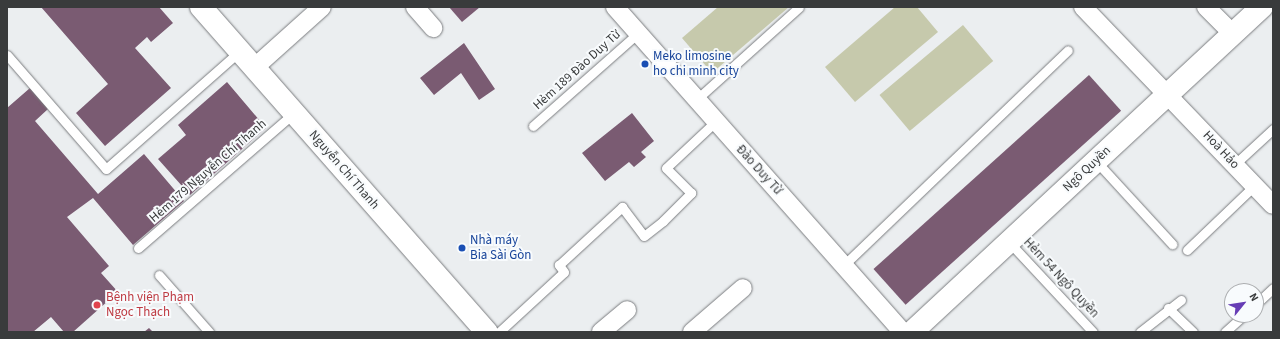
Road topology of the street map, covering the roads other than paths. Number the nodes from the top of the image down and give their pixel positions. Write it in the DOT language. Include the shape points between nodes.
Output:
graph roads {
  1 [pos="201,7"];
  2 [pos="322,7"];
  3 [pos="415,7"];
  4 [pos="615,7"];
  5 [pos="799,7"];
  6 [pos="1083,7"];
  7 [pos="1206,7"];
  8 [pos="1262,7"];
  9 [pos="433,28"];
  10 [pos="638,33"];
  11 [pos="1233,34"];
  12 [pos="1068,50"];
  13 [pos="240,51"];
  14 [pos="7,55"];
  15 [pos="254,68"];
  16 [pos="1169,94"];
  17 [pos="697,99"];
  18 [pos="294,113"];
  19 [pos="716,121"];
  20 [pos="533,126"];
  21 [pos="1273,129"];
  22 [pos="1096,162"];
  23 [pos="1235,164"];
  24 [pos="1254,185"];
  25 [pos="1273,205"];
  26 [pos="1009,242"];
  27 [pos="1172,244"];
  28 [pos="138,248"];
  29 [pos="1187,250"];
  30 [pos="844,265"];
  31 [pos="159,275"];
  32 [pos="743,288"];
  33 [pos="1273,288"];
  34 [pos="1264,296"];
  35 [pos="1182,300"];
  36 [pos="1168,308"];
  37 [pos="627,310"];
  38 [pos="1236,323"];
  39 [pos="209,332"];
  40 [pos="488,332"];
  41 [pos="499,332"];
  42 [pos="601,332"];
  43 [pos="692,332"];
  44 [pos="903,332"];
  45 [pos="912,332"];
  46 [pos="1093,332"];
  47 [pos="1140,332"];
  48 [pos="1193,332"];
  49 [pos="1226,332"];
  1 -- 13 [label="street, Nguyễn Chí Thanh"];
  2 -- 15 [label="street"];
  3 -- 9 [label="street"];
  4 -- 10 [label="street, Đào Duy Từ"];
  5 -- 17 [label="lane"];
  6 -- 16 [label="street, Hoà Hảo"];
  7 -- 11 [label="street"];
  8 -- 11 [label="street, Ngô Quyền"];
  10 -- 17 [label="street, Đào Duy Từ"];
  10 -- 20 [label="lane, Hẻm 189 Đào Duy Từ"];
  11 -- 16 [label="street, Ngô Quyền"];
  12 -- 30 [label="lane"];
  13 -- 14 [label="lane" via="106,169"];
  13 -- 15 [label="street, Nguyễn Chí Thanh"];
  15 -- 18 [label="street, Nguyễn Chí Thanh"];
  16 -- 22 [label="street, Ngô Quyền"];
  16 -- 23 [label="street, Hoà Hảo"];
  17 -- 19 [label="street, Đào Duy Từ"];
  18 -- 28 [label="lane, Hẻm 179 Nguyễn Chí Thanh"];
  18 -- 40 [label="street, Nguyễn Chí Thanh"];
  19 -- 30 [label="street, Đào Duy Từ"];
  19 -- 41 [label="lane" via="666,168 691,193 663,221 644,236 622,207 559,265 564,272"];
  21 -- 23 [label="lane"];
  22 -- 26 [label="street, Ngô Quyền"];
  22 -- 27 [label="lane"];
  23 -- 24 [label="street, Hoà Hảo"];
  24 -- 25 [label="street, Hoà Hảo"];
  24 -- 29 [label="lane"];
  26 -- 45 [label="street, Ngô Quyền"];
  26 -- 46 [label="lane, Hẻm 54 Ngô Quyền"];
  30 -- 44 [label="street, Đào Duy Từ"];
  31 -- 39 [label="lane"];
  32 -- 43 [label="street"];
  33 -- 34 [label="lane"];
  35 -- 36 [label="lane"];
  36 -- 47 [label="lane"];
  36 -- 48 [label="lane"];
  37 -- 42 [label="street"];
  38 -- 49 [label="lane"];
}
